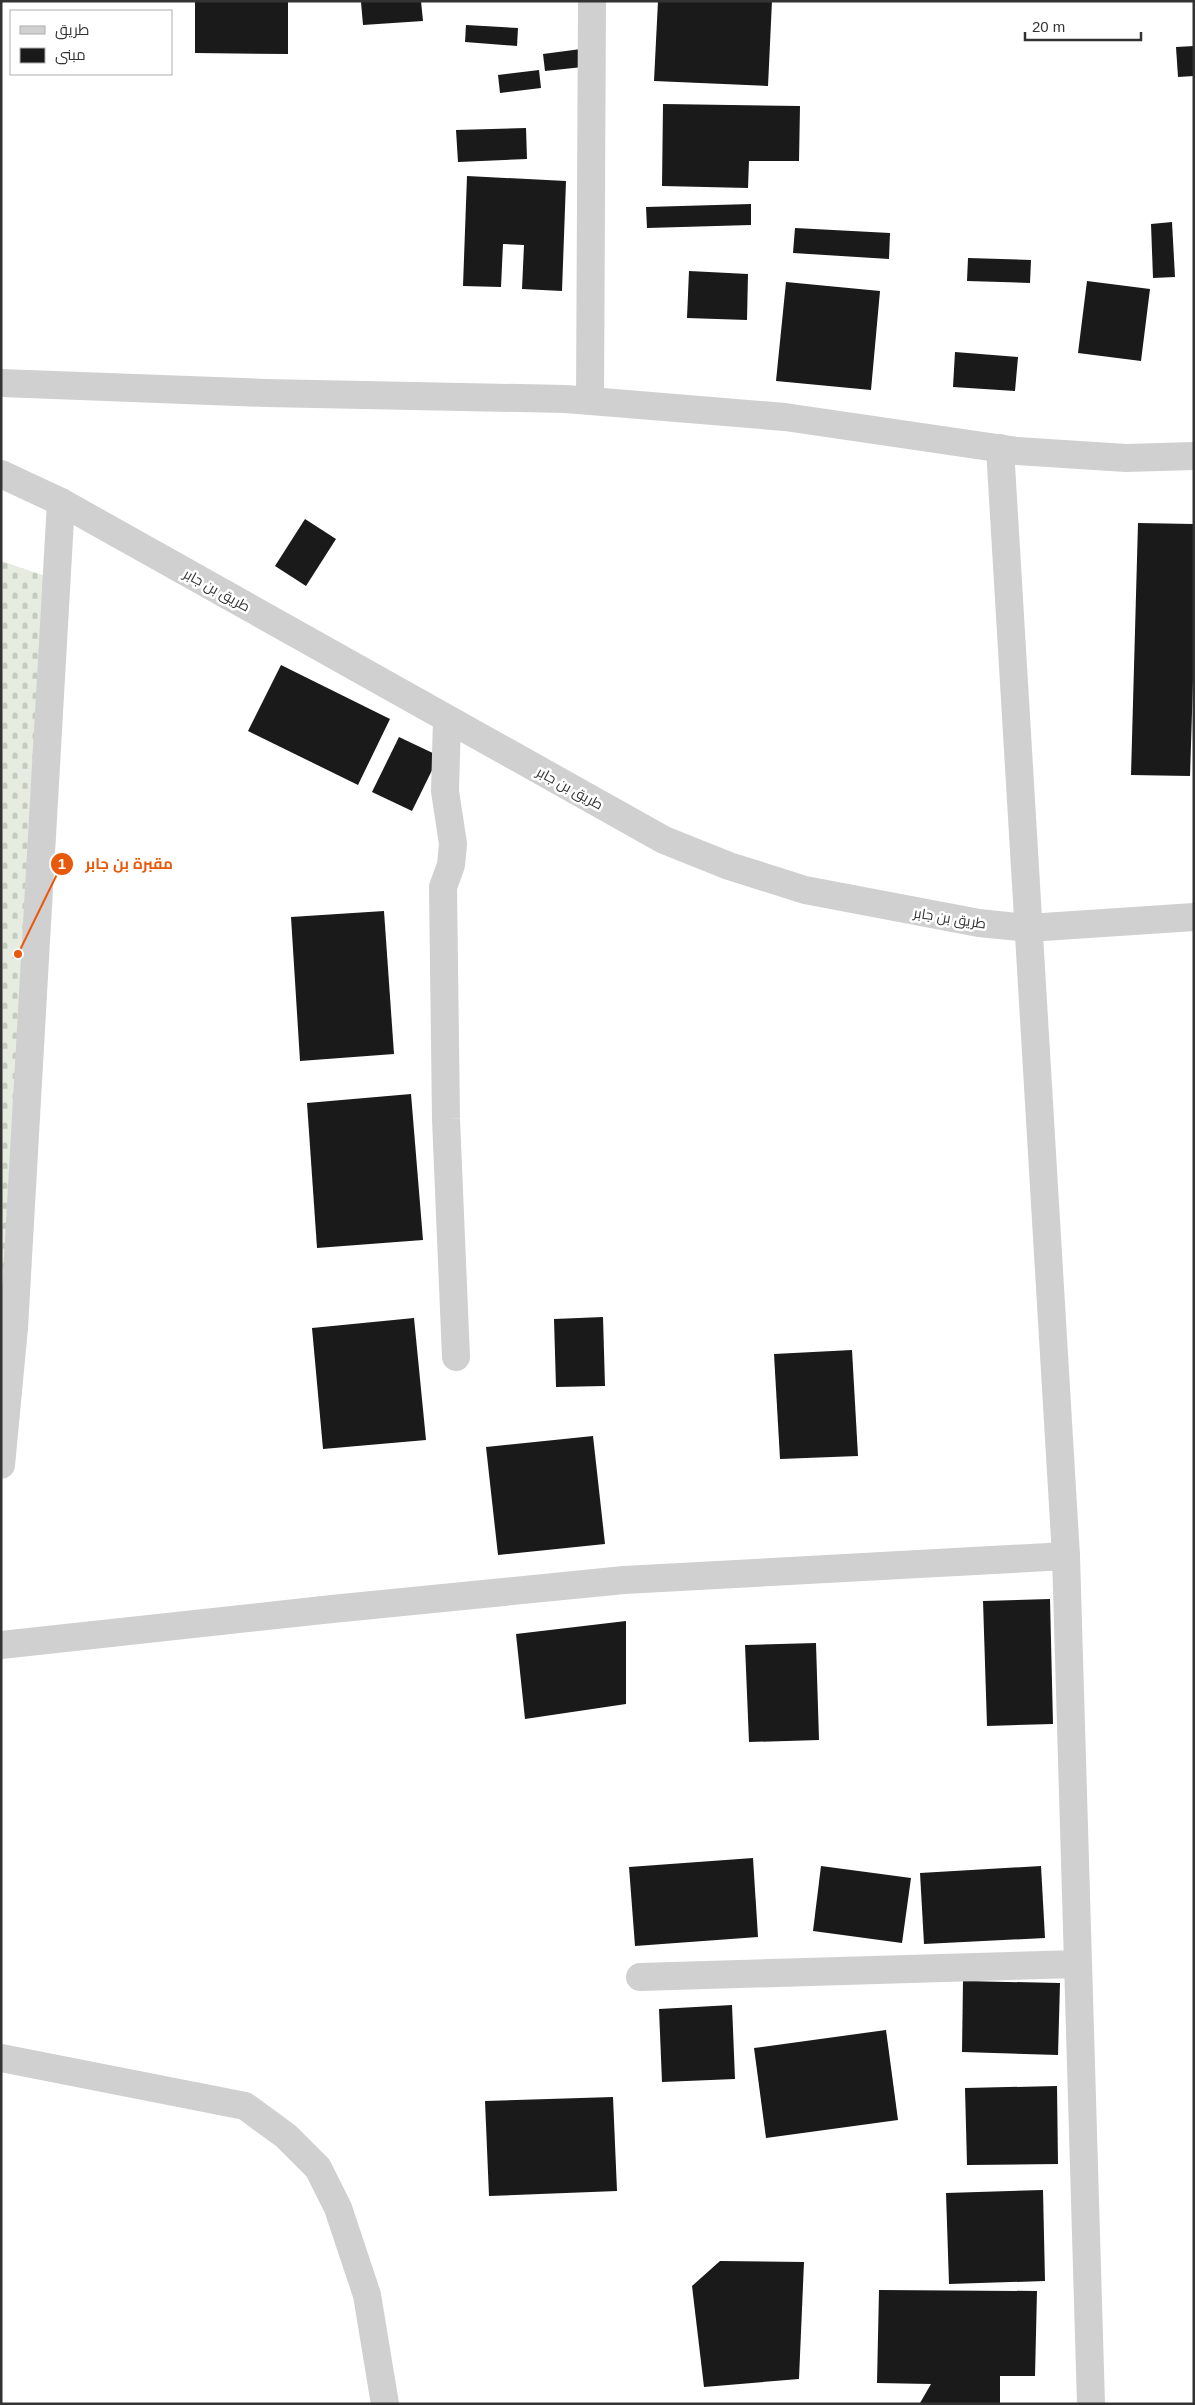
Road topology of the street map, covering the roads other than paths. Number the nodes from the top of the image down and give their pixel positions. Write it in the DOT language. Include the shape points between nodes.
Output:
graph roads {
  1 [pos="592,1"];
  2 [pos="1,384"];
  3 [pos="590,400"];
  4 [pos="1000,448"];
  5 [pos="1194,456"];
  6 [pos="1,474"];
  7 [pos="61,502"];
  8 [pos="447,719"];
  9 [pos="1194,917"];
  10 [pos="1028,928"];
  11 [pos="456,1357"];
  12 [pos="1,1465"];
  13 [pos="1066,1556"];
  14 [pos="1,1644"];
  15 [pos="1078,1964"];
  16 [pos="640,1977"];
  17 [pos="1,2058"];
  18 [pos="385,2404"];
  19 [pos="1091,2404"];
  1 -- 3 [label="street"];
  2 -- 3 [label="street"];
  3 -- 4 [label="street" via="784,417"];
  4 -- 5 [label="street" via="1126,458"];
  4 -- 10 [label="street"];
  6 -- 7 [label="street, طريق بن جابر"];
  7 -- 8 [label="street, طريق بن جابر"];
  7 -- 12 [label="street" via="15,1308"];
  8 -- 10 [label="street, طريق بن جابر" via="664,840 729,866 805,890 863,903"];
  8 -- 11 [label="street" via="445,791 453,844 443,887 446,1119"];
  9 -- 10 [label="street, طريق بن جابر"];
  10 -- 13 [label="street"];
  13 -- 14 [label="street" via="624,1580"];
  13 -- 15 [label="street"];
  15 -- 16 [label="street"];
  15 -- 19 [label="street"];
  17 -- 18 [label="street" via="245,2106 286,2136 318,2168 338,2208 367,2295"];
}
